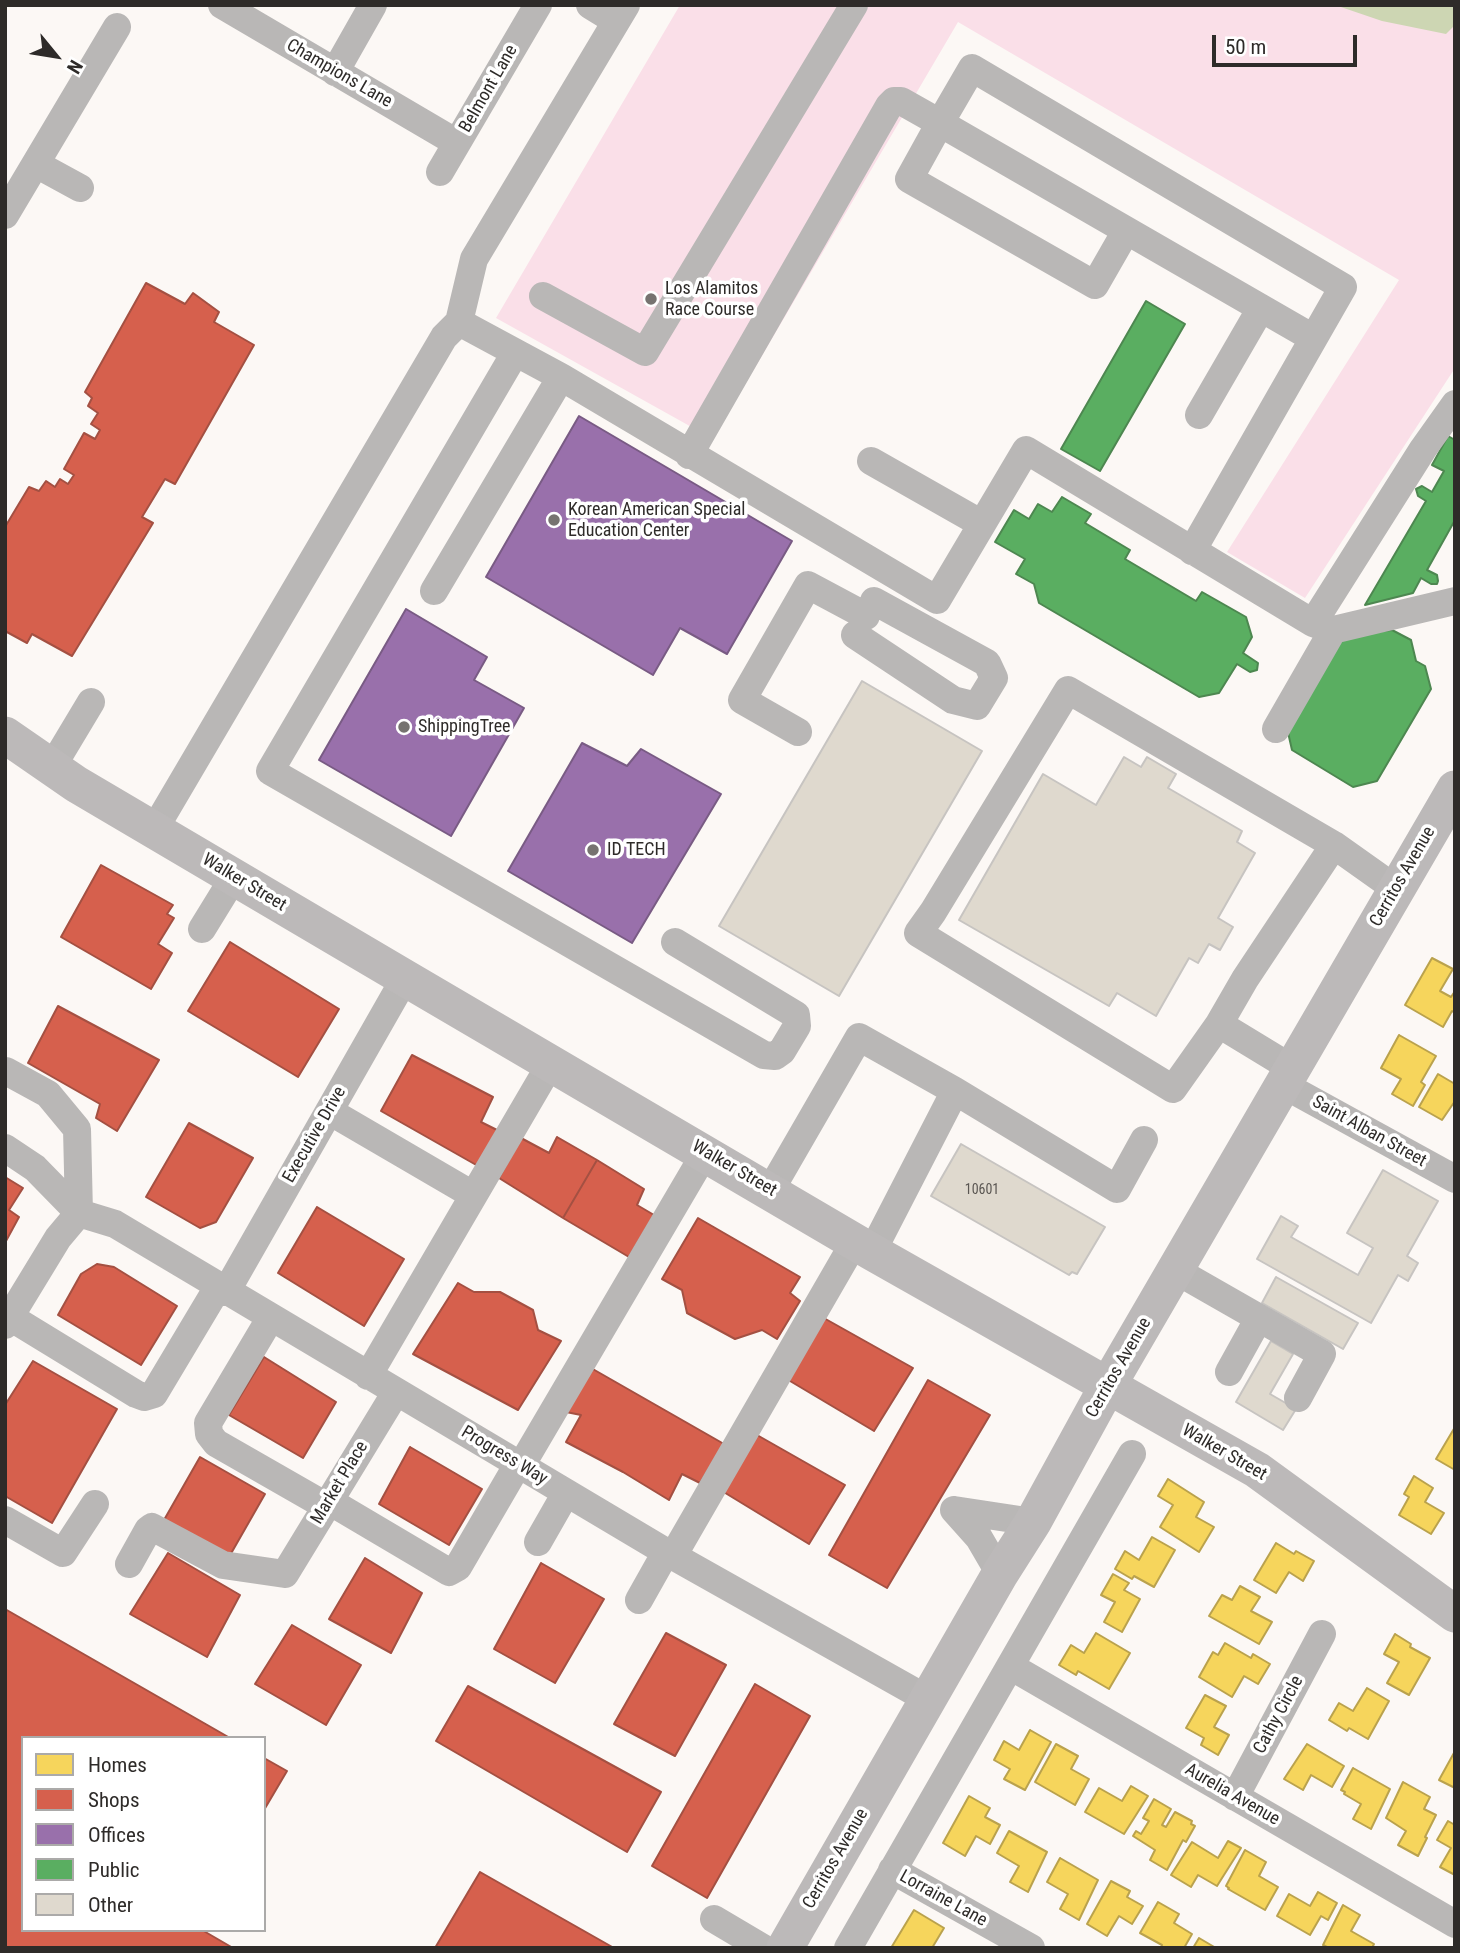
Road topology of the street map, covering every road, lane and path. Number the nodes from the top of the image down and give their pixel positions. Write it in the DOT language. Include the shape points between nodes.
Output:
graph roads {
  1 [pos="222,5"];
  2 [pos="373,5"];
  3 [pos="538,5"];
  4 [pos="590,5"];
  5 [pos="854,5"];
  6 [pos="621,13"];
  7 [pos="117,27"];
  8 [pos="335,72"];
  9 [pos="940,124"];
  10 [pos="457,143"];
  11 [pos="36,164"];
  12 [pos="440,172"];
  13 [pos="80,188"];
  14 [pos="5,215"];
  15 [pos="1126,230"];
  16 [pos="543,296"];
  17 [pos="1261,308"];
  18 [pos="459,321"];
  19 [pos="1313,338"];
  20 [pos="515,353"];
  21 [pos="561,377"];
  22 [pos="1455,404"];
  23 [pos="1199,415"];
  24 [pos="689,455"];
  25 [pos="871,461"];
  26 [pos="982,524"];
  27 [pos="1192,551"];
  28 [pos="434,591"];
  29 [pos="1455,601"];
  30 [pos="865,617"];
  31 [pos="1323,627"];
  32 [pos="91,702"];
  33 [pos="1276,729"];
  34 [pos="798,732"];
  35 [pos="5,735"];
  36 [pos="52,767"];
  37 [pos="1455,789"];
  38 [pos="154,830"];
  39 [pos="1334,845"];
  40 [pos="234,877"];
  41 [pos="1396,889"];
  42 [pos="202,929"];
  43 [pos="675,942"];
  44 [pos="405,978"];
  45 [pos="1219,1024"];
  46 [pos="551,1063"];
  47 [pos="6,1071"];
  48 [pos="1288,1077"];
  49 [pos="955,1091"];
  50 [pos="329,1111"];
  51 [pos="1144,1140"];
  52 [pos="5,1149"];
  53 [pos="705,1153"];
  54 [pos="1455,1179"];
  55 [pos="770,1191"];
  56 [pos="473,1195"];
  57 [pos="79,1213"];
  58 [pos="863,1246"];
  59 [pos="1175,1270"];
  60 [pos="222,1289"];
  61 [pos="271,1317"];
  62 [pos="1259,1318"];
  63 [pos="7,1321"];
  64 [pos="1229,1372"];
  65 [pos="368,1376"];
  66 [pos="1107,1387"];
  67 [pos="396,1392"];
  68 [pos="1298,1398"];
  69 [pos="1132,1454"];
  70 [pos="519,1465"];
  71 [pos="566,1493"];
  72 [pos="328,1503"];
  73 [pos="95,1504"];
  74 [pos="5,1520"];
  75 [pos="1033,1522"];
  76 [pos="538,1542"];
  77 [pos="669,1554"];
  78 [pos="129,1564"];
  79 [pos="1000,1574"];
  80 [pos="639,1600"];
  81 [pos="1455,1614"];
  82 [pos="1322,1634"];
  83 [pos="1010,1667"];
  84 [pos="929,1700"];
  85 [pos="1235,1797"];
  86 [pos="892,1870"];
  87 [pos="714,1919"];
  88 [pos="1455,1924"];
  89 [pos="763,1948"];
  90 [pos="785,1948"];
  91 [pos="848,1948"];
  92 [pos="1031,1948"];
  1 -- 8 [label="street, Champions Lane"];
  2 -- 8 [label="street"];
  3 -- 10 [label="street, Belmont Lane"];
  4 -- 6 [label="street"];
  5 -- 16 [label="street" via="645,352"];
  6 -- 18 [label="street" via="474,258"];
  7 -- 11 [label="street"];
  8 -- 10 [label="street, Champions Lane"];
  9 -- 15 [label="street"];
  9 -- 15 [label="street" via="909,179 920,186 1095,285"];
  9 -- 19 [label="street" via="972,68 1008,88 1343,287"];
  9 -- 24 [label="street" via="901,101 889,106"];
  10 -- 12 [label="street, Belmont Lane"];
  11 -- 13 [label="street"];
  11 -- 14 [label="street"];
  15 -- 17 [label="street"];
  17 -- 19 [label="street"];
  17 -- 23 [label="street"];
  18 -- 20 [label="street"];
  18 -- 38 [label="street" via="444,337"];
  19 -- 27 [label="street"];
  20 -- 21 [label="street"];
  20 -- 43 [label="street" via="270,771 764,1055 782,1051 797,1026 796,1015"];
  21 -- 24 [label="street"];
  21 -- 28 [label="street"];
  22 -- 31 [label="street" via="1423,449"];
  24 -- 26 [label="street" via="937,600"];
  25 -- 26 [label="street"];
  26 -- 27 [label="street" via="1026,450"];
  27 -- 31 [label="street"];
  29 -- 31 [label="street"];
  30 -- 34 [label="street" via="808,585 742,700"];
  31 -- 33 [label="street"];
  32 -- 36 [label="street"];
  35 -- 36 [label="main road, Walker Street"];
  36 -- 38 [label="main road, Walker Street"];
  37 -- 41 [label="main road, Cerritos Avenue"];
  38 -- 40 [label="main road, Walker Street"];
  39 -- 41 [label="street"];
  39 -- 45 [label="street"];
  39 -- 45 [label="street" via="1068,690 918,933 1173,1089"];
  40 -- 42 [label="street"];
  40 -- 44 [label="main road, Walker Street"];
  41 -- 48 [label="main road, Cerritos Avenue"];
  44 -- 46 [label="main road, Walker Street"];
  44 -- 50 [label="street, Executive Drive"];
  45 -- 48 [label="street, Saint Alban Street"];
  46 -- 53 [label="main road, Walker Street"];
  46 -- 56 [label="street"];
  47 -- 57 [label="street" via="48,1094 77,1129"];
  48 -- 54 [label="street, Saint Alban Street"];
  48 -- 59 [label="main road, Cerritos Avenue"];
  49 -- 51 [label="street" via="1117,1189"];
  49 -- 55 [label="street" via="859,1037"];
  49 -- 58 [label="street"];
  50 -- 56 [label="street"];
  50 -- 60 [label="street, Executive Drive"];
  52 -- 57 [label="street" via="35,1167"];
  53 -- 55 [label="main road, Walker Street"];
  53 -- 70 [label="street"];
  55 -- 58 [label="main road, Walker Street"];
  56 -- 65 [label="street"];
  57 -- 60 [label="street, Progress Way" via="115,1224"];
  57 -- 63 [label="street" via="58,1238"];
  58 -- 66 [label="main road, Walker Street"];
  58 -- 77 [label="street"];
  59 -- 62 [label="street"];
  59 -- 66 [label="main road, Cerritos Avenue"];
  60 -- 61 [label="street, Progress Way"];
  60 -- 63 [label="street, Executive Drive" via="154,1394 144,1396"];
  61 -- 65 [label="street, Progress Way"];
  61 -- 72 [label="street" via="208,1423 209,1434 216,1443"];
  62 -- 64 [label="street"];
  62 -- 68 [label="street" via="1322,1354"];
  65 -- 67 [label="street, Progress Way"];
  66 -- 75 [label="main road, Cerritos Avenue"];
  66 -- 81 [label="main road, Walker Street" via="1257,1470"];
  67 -- 70 [label="street, Progress Way"];
  67 -- 72 [label="street, Market Place"];
  69 -- 83 [label="street"];
  70 -- 71 [label="street, Progress Way"];
  70 -- 72 [label="street" via="458,1567 449,1572"];
  71 -- 76 [label="street"];
  71 -- 77 [label="street, Progress Way"];
  72 -- 78 [label="street, Market Place" via="285,1574 223,1565 152,1527"];
  73 -- 74 [label="street" via="63,1553"];
  75 -- 79 [label="main road, Cerritos Avenue"];
  75 -- 79 [label="street" via="954,1510 979,1538"];
  77 -- 80 [label="street"];
  77 -- 84 [label="street, Progress Way"];
  79 -- 84 [label="main road, Cerritos Avenue"];
  82 -- 85 [label="street, Cathy Circle"];
  83 -- 85 [label="street, Aurelia Avenue"];
  83 -- 86 [label="street"];
  84 -- 90 [label="main road, Cerritos Avenue"];
  85 -- 88 [label="street, Aurelia Avenue"];
  86 -- 91 [label="street"];
  86 -- 92 [label="street, Lorraine Lane"];
  87 -- 89 [label="street"];
}
